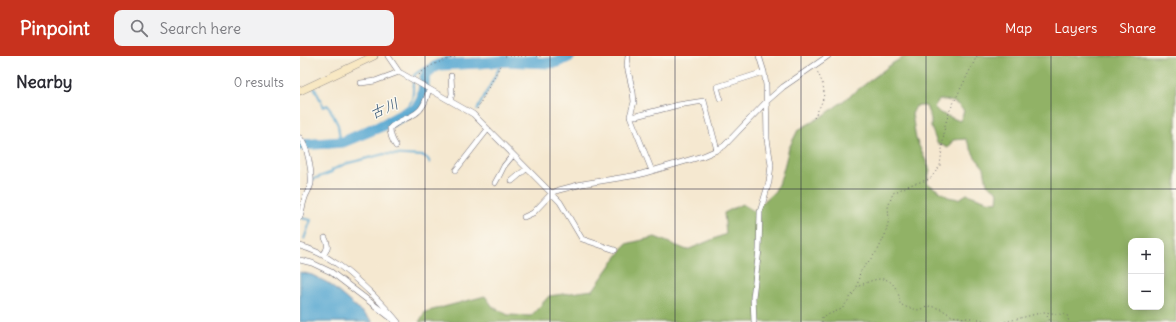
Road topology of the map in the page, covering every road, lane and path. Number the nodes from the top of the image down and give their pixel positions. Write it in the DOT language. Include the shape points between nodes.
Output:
graph roads {
  1 [pos="374,56"];
  2 [pos="388,56"];
  3 [pos="458,56"];
  4 [pos="504,56"];
  5 [pos="528,56"];
  6 [pos="536,56"];
  7 [pos="542,56"];
  8 [pos="628,56"];
  9 [pos="759,56"];
  10 [pos="828,56"];
  11 [pos="977,56"];
  12 [pos="501,64"];
  13 [pos="815,65"];
  14 [pos="399,72"];
  15 [pos="764,72"];
  16 [pos="451,76"];
  17 [pos="417,82"];
  18 [pos="360,83"];
  19 [pos="428,88"];
  20 [pos="300,91"];
  21 [pos="720,98"];
  22 [pos="450,100"];
  23 [pos="767,101"];
  24 [pos="476,112"];
  25 [pos="630,116"];
  26 [pos="814,118"];
  27 [pos="488,129"];
  28 [pos="301,140"];
  29 [pos="396,146"];
  30 [pos="717,150"];
  31 [pos="513,155"];
  32 [pos="526,169"];
  33 [pos="456,170"];
  34 [pos="652,171"];
  35 [pos="512,181"];
  36 [pos="495,183"];
  37 [pos="552,193"];
  38 [pos="300,217"];
  39 [pos="524,217"];
  40 [pos="325,238"];
  41 [pos="300,246"];
  42 [pos="615,250"];
  43 [pos="323,255"];
  44 [pos="300,260"];
  45 [pos="857,287"];
  46 [pos="1046,316"];
  47 [pos="397,322"];
  48 [pos="754,322"];
  49 [pos="822,322"];
  50 [pos="989,322"];
  51 [pos="1005,322"];
  52 [pos="1051,322"];
  53 [pos="1069,322"];
  1 -- 20 [label="main road"];
  2 -- 14 [label="street"];
  3 -- 17 [label="path" via="442,60 424,70"];
  4 -- 5 [label="path"];
  6 -- 7 [label="path"];
  8 -- 25 [label="street" via="627,66 634,102"];
  9 -- 15 [label="street"];
  10 -- 13 [label="street"];
  11 -- 45 [label="path" via="950,110 945,126 940,166 930,179 893,193 888,207 889,219 885,235 878,250 860,272"];
  12 -- 24 [label="path"];
  13 -- 23 [label="street"];
  13 -- 26 [label="path" via="824,84 824,93"];
  14 -- 17 [label="street"];
  14 -- 18 [label="street" via="375,81"];
  15 -- 21 [label="street" via="717,88"];
  15 -- 23 [label="street"];
  16 -- 22 [label="street"];
  17 -- 19 [label="street"];
  19 -- 22 [label="street"];
  19 -- 29 [label="street" via="422,108 390,128"];
  22 -- 27 [label="street" via="473,114"];
  23 -- 30 [label="street" via="724,146"];
  23 -- 48 [label="street" via="767,139 771,173 760,212"];
  25 -- 30 [label="street" via="704,101"];
  25 -- 34 [label="street"];
  27 -- 31 [label="street"];
  27 -- 33 [label="street"];
  28 -- 38 [label="street" via="311,180"];
  30 -- 34 [label="street"];
  31 -- 32 [label="street"];
  31 -- 36 [label="street"];
  32 -- 35 [label="street"];
  32 -- 37 [label="street"];
  34 -- 37 [label="street" via="582,184"];
  37 -- 39 [label="street" via="533,213"];
  37 -- 42 [label="street" via="582,239"];
  40 -- 43 [label="street" via="328,246"];
  41 -- 43 [label="street"];
  43 -- 47 [label="street" via="343,267"];
  44 -- 47 [label="street" via="332,272"];
  45 -- 49 [label="path" via="842,309 822,317"];
  45 -- 50 [label="path" via="880,278 885,279 897,290 900,304 906,307 918,310 930,306 952,316"];
  46 -- 52 [label="path"];
  51 -- 53 [label="path" via="1044,312 1067,315"];
}
